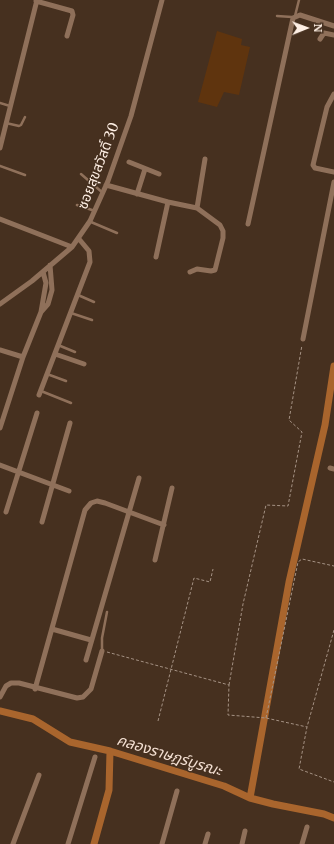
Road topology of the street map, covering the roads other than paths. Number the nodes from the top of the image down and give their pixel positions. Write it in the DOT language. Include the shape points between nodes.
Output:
graph roads {
  1 [pos="162,0"];
  2 [pos="299,0"];
  3 [pos="36,1"];
  4 [pos="277,16"];
  5 [pos="294,17"];
  6 [pos="334,26"];
  7 [pos="334,35"];
  8 [pos="67,36"];
  9 [pos="320,39"];
  10 [pos="334,94"];
  11 [pos="0,103"];
  12 [pos="10,106"];
  13 [pos="25,117"];
  14 [pos="6,123"];
  15 [pos="0,148"];
  16 [pos="205,159"];
  17 [pos="129,162"];
  18 [pos="0,166"];
  19 [pos="146,168"];
  20 [pos="334,172"];
  21 [pos="81,174"];
  22 [pos="159,174"];
  23 [pos="25,175"];
  24 [pos="334,182"];
  25 [pos="106,185"];
  26 [pos="103,193"];
  27 [pos="137,194"];
  28 [pos="168,202"];
  29 [pos="77,205"];
  30 [pos="197,208"];
  31 [pos="95,211"];
  32 [pos="0,219"];
  33 [pos="90,221"];
  34 [pos="248,224"];
  35 [pos="117,233"];
  36 [pos="79,239"];
  37 [pos="72,247"];
  38 [pos="156,257"];
  39 [pos="50,266"];
  40 [pos="43,272"];
  41 [pos="190,272"];
  42 [pos="77,295"];
  43 [pos="94,302"];
  44 [pos="0,304"];
  45 [pos="41,312"];
  46 [pos="70,313"];
  47 [pos="92,320"];
  48 [pos="303,339"];
  49 [pos="58,345"];
  50 [pos="0,350"];
  51 [pos="74,352"];
  52 [pos="55,354"];
  53 [pos="23,357"];
  54 [pos="84,364"];
  55 [pos="47,374"];
  56 [pos="66,380"];
  57 [pos="40,393"];
  58 [pos="71,403"];
  59 [pos="37,413"];
  60 [pos="70,423"];
  61 [pos="0,428"];
  62 [pos="0,465"];
  63 [pos="18,473"];
  64 [pos="139,478"];
  65 [pos="51,485"];
  66 [pos="172,488"];
  67 [pos="69,491"];
  68 [pos="6,512"];
  69 [pos="128,513"];
  70 [pos="42,522"];
  71 [pos="164,525"];
  72 [pos="155,560"];
  73 [pos="107,612"];
  74 [pos="52,628"];
  75 [pos="91,640"];
  76 [pos="102,651"];
  77 [pos="86,660"];
  78 [pos="35,689"];
  79 [pos="0,697"];
  80 [pos="95,757"];
  81 [pos="39,775"];
  82 [pos="177,791"];
  83 [pos="307,827"];
  84 [pos="245,831"];
  85 [pos="208,834"];
  86 [pos="13,844"];
  87 [pos="68,844"];
  88 [pos="162,844"];
  89 [pos="205,844"];
  90 [pos="243,844"];
  91 [pos="302,844"];
  1 -- 25 [label="street, ซอยสุขสวัสดิ์ 30" via="131,116"];
  2 -- 5 [label="lane"];
  3 -- 8 [label="street" via="72,11"];
  3 -- 12 [label="street"];
  4 -- 5 [label="lane"];
  5 -- 6 [label="street" via="300,15"];
  5 -- 34 [label="street"];
  7 -- 9 [label="street" via="324,33"];
  10 -- 20 [label="street" via="327,107 313,165 315,168"];
  11 -- 12 [label="lane"];
  12 -- 14 [label="street"];
  13 -- 14 [label="lane" via="21,125"];
  14 -- 15 [label="street"];
  16 -- 30 [label="street"];
  17 -- 19 [label="street"];
  18 -- 23 [label="lane"];
  19 -- 22 [label="street"];
  19 -- 27 [label="street"];
  21 -- 26 [label="lane"];
  24 -- 48 [label="street"];
  25 -- 26 [label="street, ซอยสุขสวัสดิ์ 30"];
  25 -- 27 [label="street"];
  26 -- 31 [label="street, ซอยสุขสวัสดิ์ 30"];
  27 -- 28 [label="street"];
  28 -- 30 [label="street"];
  28 -- 38 [label="street"];
  29 -- 31 [label="lane"];
  30 -- 41 [label="street" via="220,225 223,238 215,270 197,269"];
  31 -- 33 [label="street, ซอยสุขสวัสดิ์ 30"];
  32 -- 37 [label="street"];
  33 -- 35 [label="lane"];
  33 -- 36 [label="street, ซอยสุขสวัสดิ์ 30"];
  36 -- 37 [label="street, ซอยสุขสวัสดิ์ 30"];
  36 -- 42 [label="street" via="89,251 90,258"];
  37 -- 39 [label="street, ซอยสุขสวัสดิ์ 30"];
  39 -- 40 [label="street, ซอยสุขสวัสดิ์ 30"];
  39 -- 45 [label="street" via="52,290 48,304"];
  40 -- 44 [label="street, ซอยสุขสวัสดิ์ 30"];
  40 -- 45 [label="street" via="46,283"];
  42 -- 43 [label="lane"];
  42 -- 46 [label="street"];
  45 -- 53 [label="street"];
  46 -- 47 [label="lane"];
  46 -- 49 [label="street"];
  49 -- 51 [label="lane"];
  49 -- 52 [label="street"];
  50 -- 53 [label="street"];
  52 -- 54 [label="street"];
  52 -- 55 [label="street"];
  53 -- 61 [label="street"];
  55 -- 56 [label="lane"];
  55 -- 57 [label="street"];
  57 -- 58 [label="lane"];
  59 -- 63 [label="street"];
  60 -- 65 [label="street"];
  62 -- 63 [label="street"];
  63 -- 65 [label="street"];
  63 -- 68 [label="street"];
  64 -- 69 [label="street"];
  65 -- 67 [label="street"];
  65 -- 70 [label="street"];
  66 -- 71 [label="street"];
  69 -- 71 [label="street"];
  69 -- 74 [label="street" via="97,501 84,510"];
  69 -- 75 [label="street"];
  71 -- 72 [label="street"];
  73 -- 76 [label="lane"];
  74 -- 75 [label="street"];
  74 -- 78 [label="street"];
  75 -- 77 [label="street"];
  76 -- 78 [label="street" via="91,689 83,697"];
  78 -- 79 [label="street" via="11,683 6,686"];
  80 -- 87 [label="street"];
  81 -- 86 [label="street"];
  82 -- 88 [label="street"];
  83 -- 91 [label="street"];
  84 -- 90 [label="street"];
  85 -- 89 [label="street"];
}
